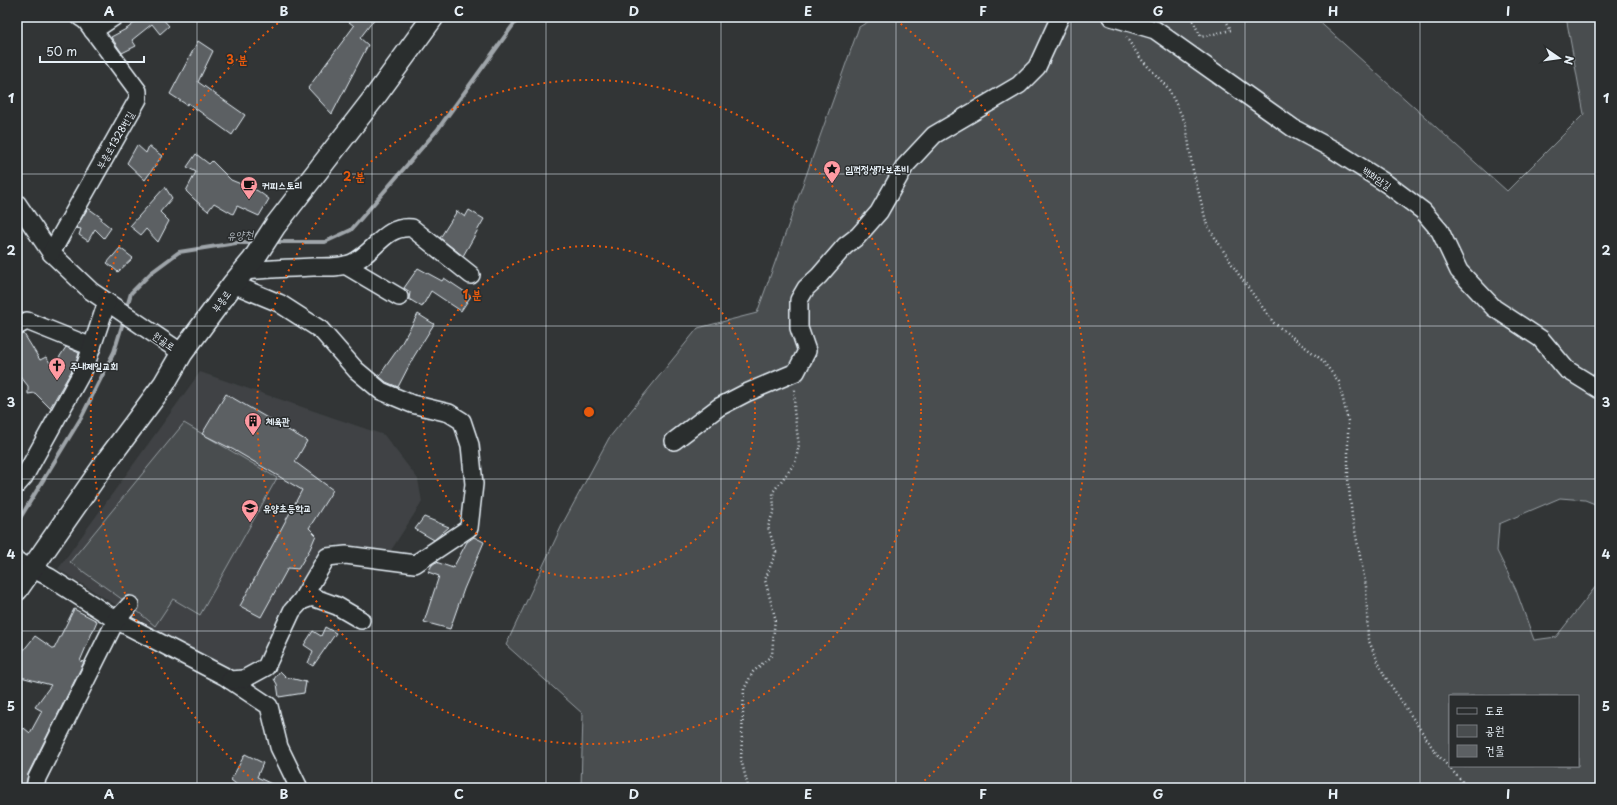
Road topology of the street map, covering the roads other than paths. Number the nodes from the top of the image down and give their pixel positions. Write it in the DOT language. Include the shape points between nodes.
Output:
graph roads {
  1 [pos="80,17"];
  2 [pos="114,17"];
  3 [pos="433,17"];
  4 [pos="1060,17"];
  5 [pos="1113,18"];
  6 [pos="93,31"];
  7 [pos="17,203"];
  8 [pos="51,253"];
  9 [pos="345,265"];
  10 [pos="244,271"];
  11 [pos="470,275"];
  12 [pos="399,297"];
  13 [pos="112,305"];
  14 [pos="17,326"];
  15 [pos="92,347"];
  16 [pos="182,353"];
  17 [pos="1600,390"];
  18 [pos="674,441"];
  19 [pos="17,485"];
  20 [pos="25,565"];
  21 [pos="17,590"];
  22 [pos="301,601"];
  23 [pos="130,605"];
  24 [pos="116,620"];
  25 [pos="361,620"];
  26 [pos="230,680"];
  27 [pos="34,788"];
  28 [pos="298,788"];
  1 -- 6 [label="street, 부흥로1328번길"];
  2 -- 6 [label="street"];
  3 -- 10 [label="main road, 부흥로"];
  4 -- 18 [label="street" via="1037,67 1019,85 934,135 905,166 879,212 806,288 799,300 799,321 808,351 796,372 719,407"];
  5 -- 17 [label="street, 백화암길" via="1156,30 1293,128 1334,150 1423,211 1440,231 1459,271 1494,308 1541,338 1566,369"];
  6 -- 8 [label="street, 부흥로1328번길" via="138,90 138,100"];
  7 -- 8 [label="street, 원골로"];
  8 -- 13 [label="street, 원골로" via="91,291"];
  9 -- 10 [label="street"];
  9 -- 11 [label="street" via="354,262 390,232 403,227 412,228"];
  9 -- 12 [label="street"];
  10 -- 16 [label="main road, 부흥로"];
  10 -- 22 [label="street" via="279,303 320,330 356,370 381,391 412,404 449,413 462,421 470,445 474,484 469,528 416,564 346,555 327,557"];
  13 -- 15 [label="street"];
  13 -- 16 [label="street, 원골로"];
  14 -- 15 [label="street" via="27,321"];
  15 -- 19 [label="street" via="85,367 24,477"];
  16 -- 20 [label="main road, 부흥로" via="164,384"];
  20 -- 21 [label="main road, 부흥로"];
  20 -- 24 [label="street" via="49,577"];
  22 -- 25 [label="street" via="312,597 337,606"];
  22 -- 26 [label="street" via="292,611 266,667 244,679"];
  23 -- 24 [label="street"];
  24 -- 26 [label="street"];
  24 -- 27 [label="street"];
  26 -- 28 [label="street" via="269,706 279,747"];
}
